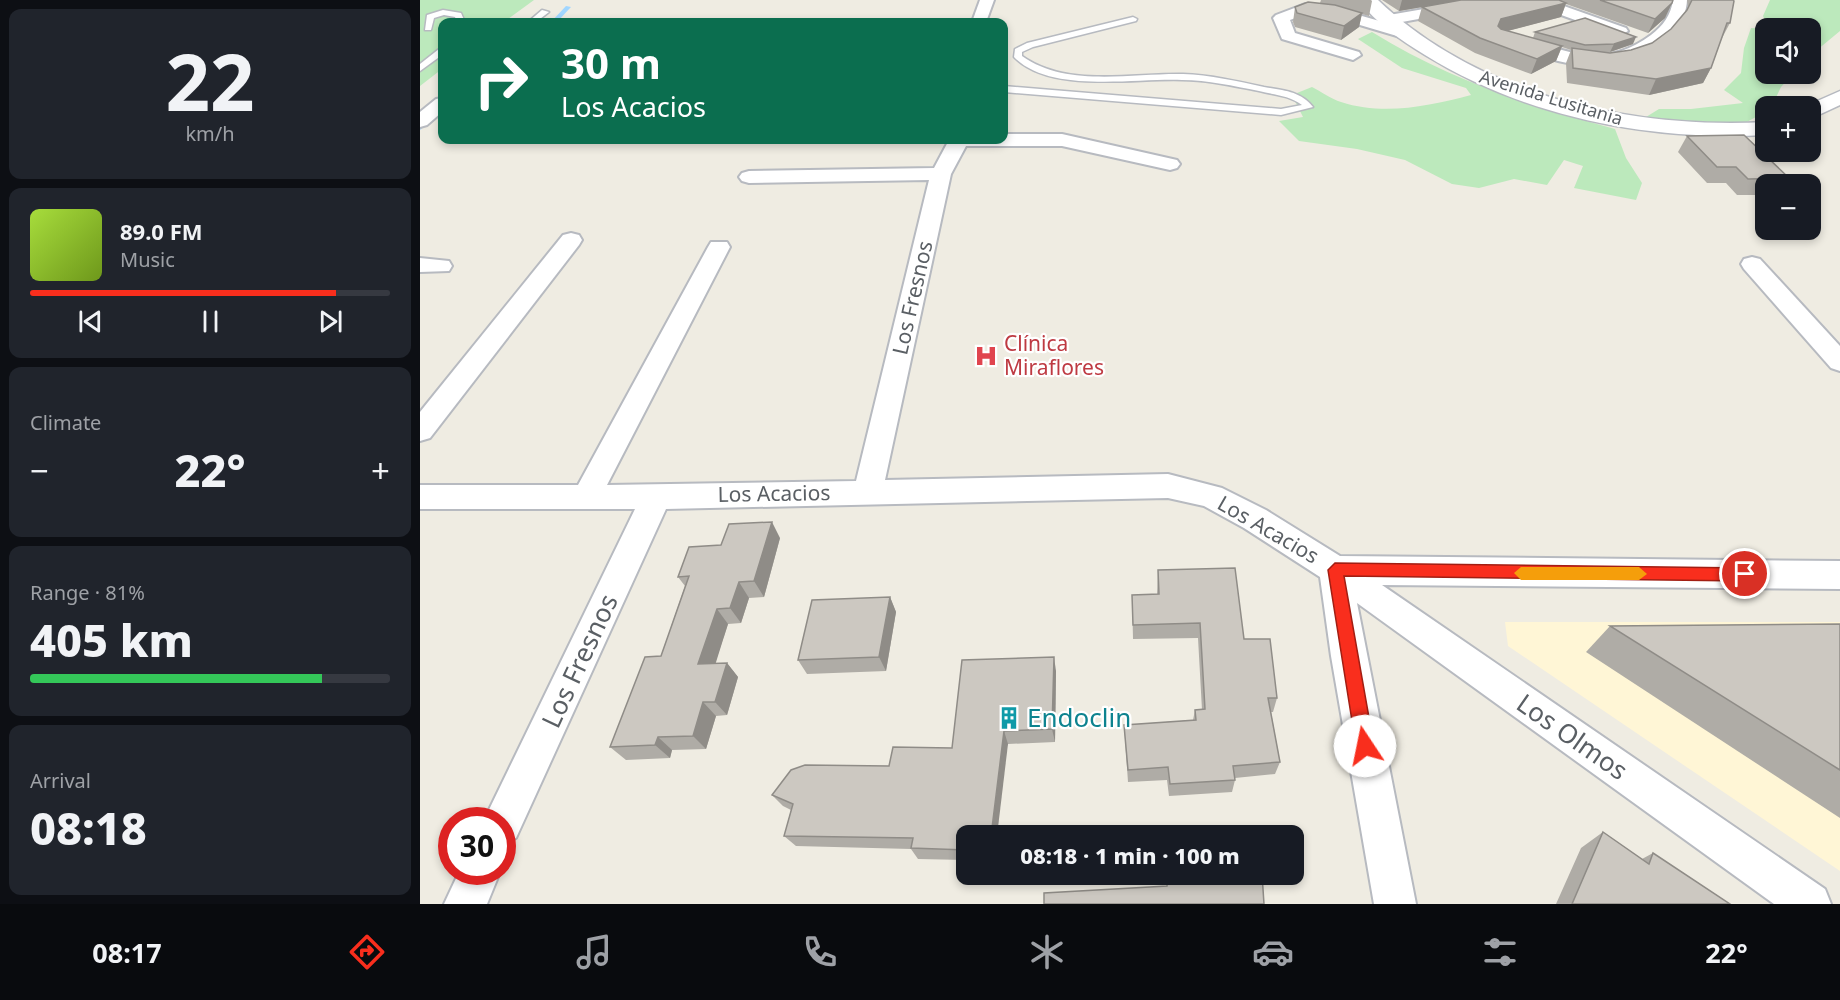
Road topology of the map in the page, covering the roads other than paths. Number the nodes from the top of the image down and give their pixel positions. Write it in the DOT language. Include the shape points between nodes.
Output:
graph roads {
  1 [pos="987,0"];
  2 [pos="1368,0"];
  3 [pos="1501,0"];
  4 [pos="1533,0"];
  5 [pos="1680,0"];
  6 [pos="545,12"];
  7 [pos="1582,17"];
  8 [pos="459,18"];
  9 [pos="537,18"];
  10 [pos="980,18"];
  11 [pos="1133,19"];
  12 [pos="1389,20"];
  13 [pos="1562,26"];
  14 [pos="428,28"];
  15 [pos="1541,31"];
  16 [pos="1407,34"];
  17 [pos="1653,43"];
  18 [pos="438,54"];
  19 [pos="1353,55"];
  20 [pos="420,68"];
  21 [pos="1008,89"];
  22 [pos="1840,97"];
  23 [pos="438,105"];
  24 [pos="1821,107"];
  25 [pos="420,121"];
  26 [pos="1755,129"];
  27 [pos="1008,140"];
  28 [pos="956,144"];
  29 [pos="1170,164"];
  30 [pos="941,174"];
  31 [pos="749,177"];
  32 [pos="572,240"];
  33 [pos="719,247"];
  34 [pos="1752,264"];
  35 [pos="1840,326"];
  36 [pos="1810,327"];
  37 [pos="1840,362"];
  38 [pos="420,431"];
  39 [pos="868,492"];
  40 [pos="587,496"];
  41 [pos="420,497"];
  42 [pos="656,497"];
  43 [pos="1335,570"];
  44 [pos="1840,574"];
  45 [pos="510,807"];
  46 [pos="474,885"];
  47 [pos="465,904"];
  48 [pos="1395,904"];
  49 [pos="1810,904"];
  1 -- 10 [label="street"];
  2 -- 12 [label="street, Avenida Lusitania"];
  3 -- 12 [label="street"];
  4 -- 7 [label="street"];
  5 -- 17 [label="street, Avenida Lusitania" via="1670,27"];
  6 -- 9 [label="lane"];
  7 -- 13 [label="street"];
  7 -- 17 [label="street"];
  8 -- 14 [label="lane" via="443,12 430,17"];
  11 -- 21 [label="lane" via="1030,45 1018,51 1018,57 1036,69 1085,78 1219,80 1280,93 1308,106 1281,112"];
  12 -- 16 [label="street, Avenida Lusitania"];
  15 -- 17 [label="street, Avenida Lusitania" via="1510,38 1556,57 1582,61 1622,58"];
  16 -- 19 [label="street" via="1334,13 1305,9 1281,18 1288,36"];
  16 -- 26 [label="street, Avenida Lusitania" via="1463,69 1491,81 1594,114 1665,128"];
  18 -- 20 [label="lane"];
  22 -- 24 [label="street"];
  23 -- 25 [label="street"];
  27 -- 29 [label="street" via="1062,140"];
  28 -- 30 [label="street, Los Fresnos"];
  30 -- 31 [label="street"];
  30 -- 39 [label="street, Los Fresnos"];
  32 -- 38 [label="street"];
  33 -- 40 [label="street"];
  34 -- 36 [label="street"];
  35 -- 36 [label="street"];
  36 -- 37 [label="street"];
  39 -- 42 [label="street, Los Acacios"];
  39 -- 43 [label="street, Los Acacios" via="1168,486 1211,496"];
  40 -- 41 [label="street, Los Acacios"];
  40 -- 42 [label="street, Los Acacios"];
  42 -- 45 [label="street, Los Fresnos"];
  43 -- 44 [label="street, Los Acacios"];
  43 -- 48 [label="street"];
  43 -- 49 [label="street, Los Olmos"];
  46 -- 47 [label="street"];
}
